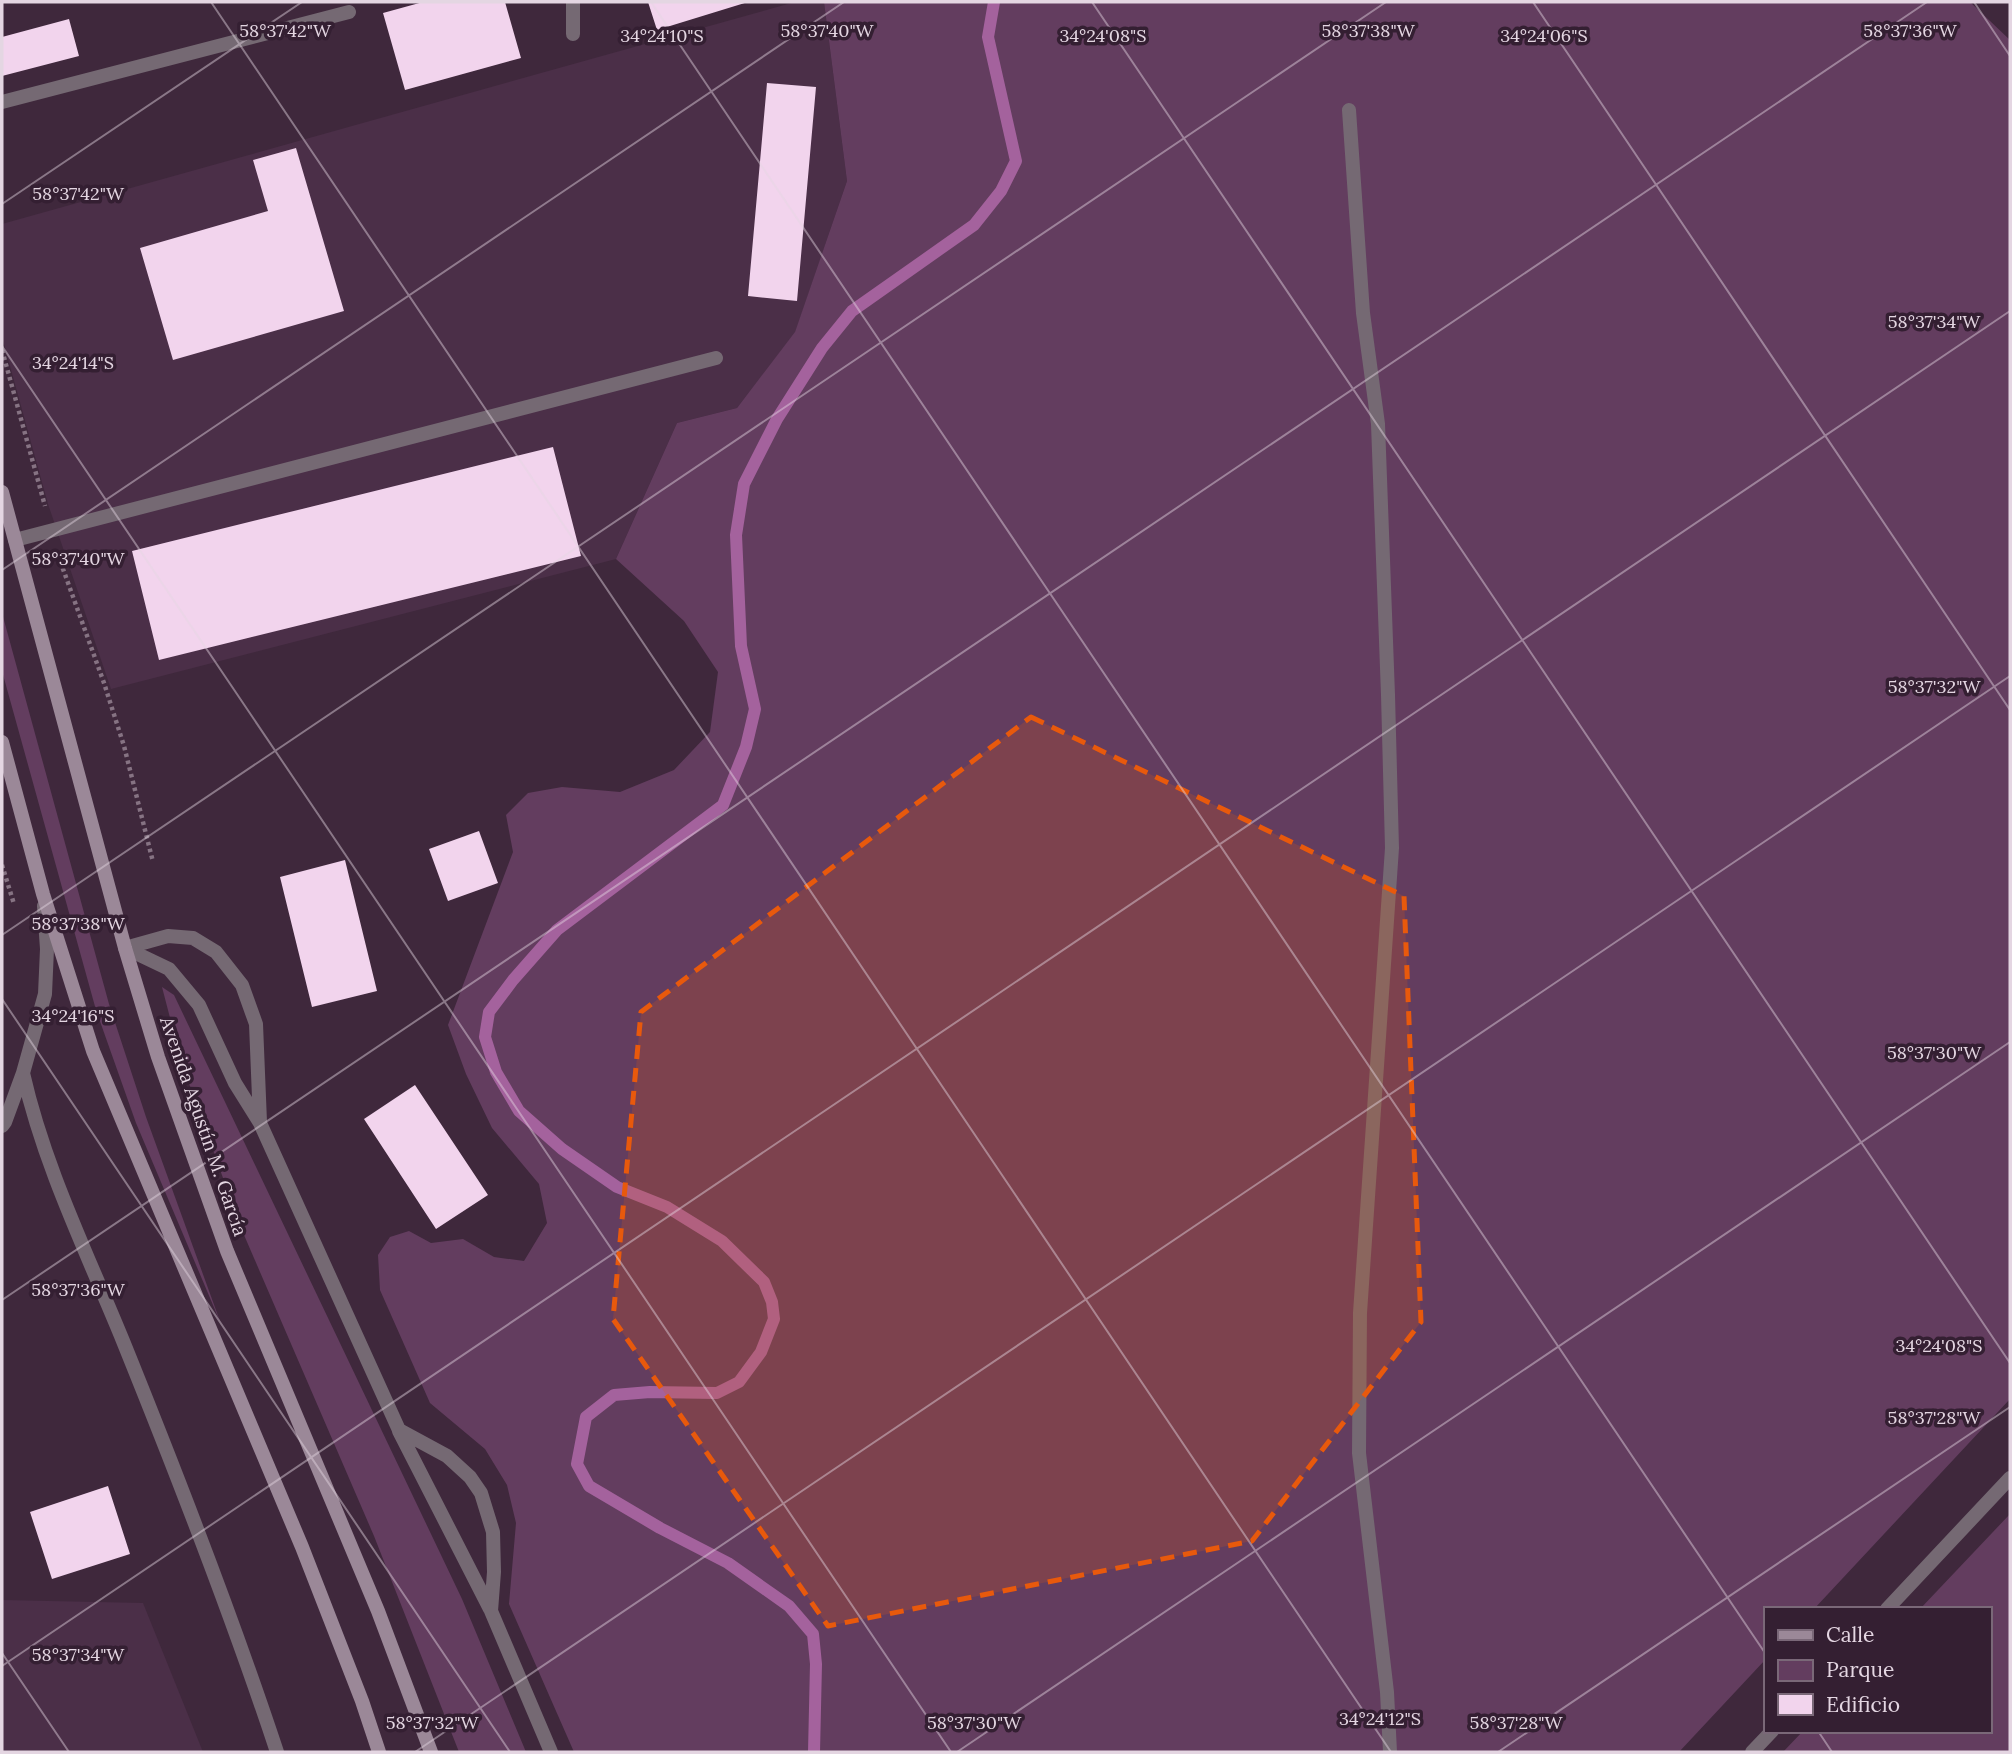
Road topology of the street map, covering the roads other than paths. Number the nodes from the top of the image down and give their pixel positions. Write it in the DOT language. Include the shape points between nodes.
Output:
graph roads {
  1 [pos="573,2"];
  2 [pos="349,12"];
  3 [pos="573,34"];
  4 [pos="2,102"];
  5 [pos="1349,110"];
  6 [pos="716,358"];
  7 [pos="2,492"];
  8 [pos="15,540"];
  9 [pos="2,742"];
  10 [pos="43,894"];
  11 [pos="125,948"];
  12 [pos="23,1073"];
  13 [pos="260,1123"];
  14 [pos="2,1126"];
  15 [pos="399,1430"];
  16 [pos="2010,1478"];
  17 [pos="1889,1607"];
  18 [pos="491,1611"];
  19 [pos="1770,1733"];
  20 [pos="277,1752"];
  21 [pos="379,1752"];
  22 [pos="431,1752"];
  23 [pos="551,1752"];
  24 [pos="1390,1752"];
  25 [pos="1752,1752"];
  1 -- 3 [label="street"];
  2 -- 4 [label="street"];
  5 -- 24 [label="street" via="1363,313 1378,424 1390,764 1392,848 1360,1313 1359,1453"];
  6 -- 8 [label="street"];
  7 -- 8 [label="main road, Avenida Agustín M. García"];
  8 -- 11 [label="main road, Avenida Agustín M. García"];
  9 -- 10 [label="main road"];
  10 -- 12 [label="street" via="46,994"];
  10 -- 21 [label="main road" via="93,1051 302,1547"];
  11 -- 13 [label="street" via="169,970 199,1004 235,1083"];
  11 -- 13 [label="street" via="168,936 193,938 216,952 242,985 256,1024"];
  11 -- 22 [label="main road, Avenida Agustín M. García" via="158,1057 227,1251 378,1611"];
  12 -- 14 [label="street"];
  12 -- 20 [label="street" via="42,1142 187,1499"];
  13 -- 15 [label="street"];
  15 -- 18 [label="street"];
  15 -- 18 [label="street" via="447,1456 481,1493 492,1532"];
  16 -- 17 [label="street"];
  18 -- 23 [label="street"];
  19 -- 25 [label="street"];
}
